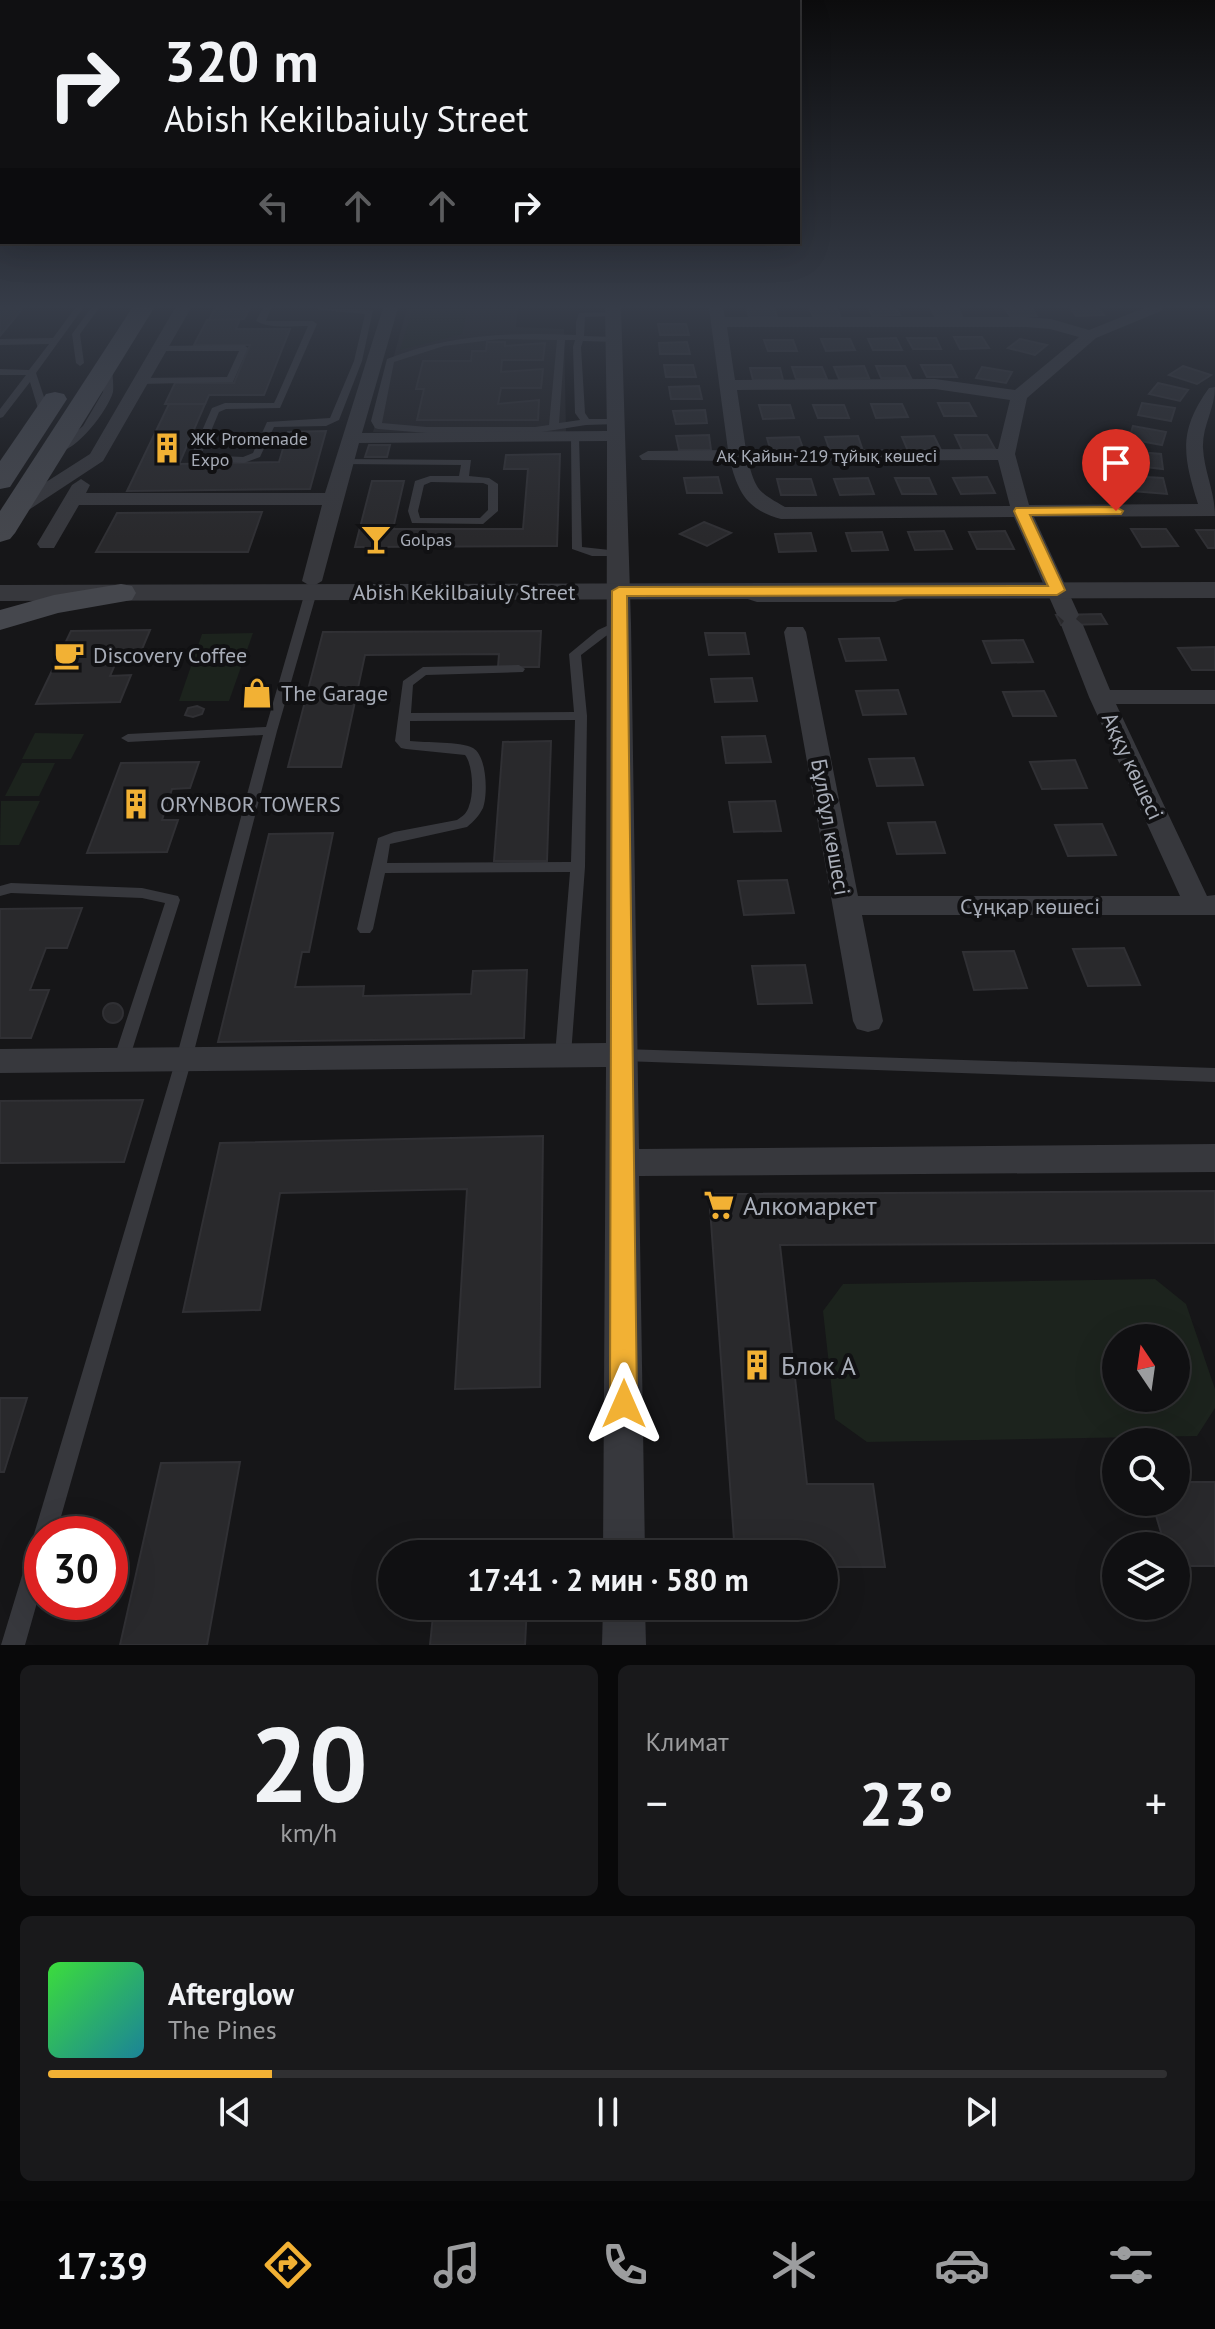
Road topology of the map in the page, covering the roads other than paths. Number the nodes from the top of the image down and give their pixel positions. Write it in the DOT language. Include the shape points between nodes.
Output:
graph roads {
  1 [pos="23,385"];
  2 [pos="36,385"];
  3 [pos="65,385"];
  4 [pos="95,385"];
  5 [pos="138,385"];
  6 [pos="286,385"];
  7 [pos="353,385"];
  8 [pos="361,385"];
  9 [pos="384,385"];
  10 [pos="557,385"];
  11 [pos="578,385"];
  12 [pos="614,385"];
  13 [pos="727,385"];
  14 [pos="776,385"];
  15 [pos="940,385"];
  16 [pos="1032,385"];
  17 [pos="1215,392"];
  18 [pos="1019,396"];
  19 [pos="277,406"];
  20 [pos="0,415"];
  21 [pos="45,415"];
  22 [pos="270,424"];
  23 [pos="554,427"];
  24 [pos="580,429"];
  25 [pos="615,429"];
  26 [pos="351,438"];
  27 [pos="1006,454"];
  28 [pos="648,456"];
  29 [pos="738,456"];
  30 [pos="97,457"];
  31 [pos="344,462"];
  32 [pos="463,479"];
  33 [pos="0,481"];
  34 [pos="73,499"];
  35 [pos="333,499"];
  36 [pos="1213,510"];
  37 [pos="14,511"];
  38 [pos="1021,511"];
  39 [pos="0,533"];
  40 [pos="47,544"];
  41 [pos="619,554"];
  42 [pos="312,587"];
  43 [pos="1215,590"];
  44 [pos="619,591"];
  45 [pos="0,593"];
  46 [pos="121,593"];
  47 [pos="1066,610"];
  48 [pos="0,620"];
  49 [pos="620,624"];
  50 [pos="795,632"];
  51 [pos="519,669"];
  52 [pos="1101,697"];
  53 [pos="1215,697"];
  54 [pos="581,716"];
  55 [pos="404,717"];
  56 [pos="271,731"];
  57 [pos="128,738"];
  58 [pos="578,867"];
  59 [pos="379,868"];
  60 [pos="0,891"];
  61 [pos="1206,905"];
  62 [pos="846,906"];
  63 [pos="365,929"];
  64 [pos="868,1021"];
  65 [pos="563,1055"];
  66 [pos="623,1055"];
  67 [pos="184,1059"];
  68 [pos="0,1061"];
  69 [pos="121,1061"];
  70 [pos="1215,1075"];
  71 [pos="1215,1158"];
  72 [pos="624,1163"];
  73 [pos="50,1516"];
  74 [pos="624,1540"];
  75 [pos="24,1607"];
  76 [pos="624,1620"];
  77 [pos="13,1645"];
  78 [pos="624,1645"];
  1 -- 20 [label="lane"];
  2 -- 21 [label="lane"];
  3 -- 21 [label="main road"];
  4 -- 37 [label="main road"];
  5 -- 30 [label="street"];
  6 -- 19 [label="lane"];
  7 -- 22 [label="lane" via="334,420"];
  8 -- 26 [label="street"];
  9 -- 23 [label="lane" via="376,421 389,429"];
  10 -- 23 [label="lane"];
  11 -- 24 [label="lane"];
  12 -- 25 [label="street"];
  13 -- 14 [label="street"];
  13 -- 29 [label="street"];
  15 -- 18 [label="street"];
  16 -- 18 [label="street"];
  17 -- 36 [label="street" via="1197,422 1192,443"];
  18 -- 27 [label="street"];
  19 -- 22 [label="lane"];
  19 -- 22 [label="lane" via="215,410 195,458 244,460 257,455"];
  21 -- 33 [label="main road"];
  23 -- 24 [label="lane"];
  24 -- 25 [label="street"];
  24 -- 26 [label="street"];
  24 -- 41 [label="lane" via="577,549"];
  25 -- 41 [label="street"];
  26 -- 31 [label="street"];
  27 -- 29 [label="street, Ақ Қайын-219 тұйық көшесі"];
  27 -- 38 [label="street, Аққу көшесі"];
  28 -- 29 [label="street, Ақ Қайын-219 тұйық көшесі"];
  29 -- 38 [label="street" via="746,488 781,513"];
  30 -- 34 [label="street"];
  30 -- 37 [label="street"];
  31 -- 32 [label="lane" via="467,462"];
  31 -- 35 [label="street"];
  32 -- 32 [label="lane" via="419,483 416,521 483,521 493,511 493,484"];
  34 -- 35 [label="street"];
  34 -- 40 [label="street"];
  35 -- 42 [label="street"];
  36 -- 38 [label="street"];
  37 -- 39 [label="main road"];
  38 -- 47 [label="street, Аққу көшесі"];
  41 -- 44 [label="street"];
  42 -- 44 [label="street, Abish Kekilbaiuly Street"];
  42 -- 46 [label="street, Abish Kekilbaiuly Street"];
  42 -- 56 [label="lane"];
  43 -- 47 [label="street, Abish Kekilbaiuly Street"];
  44 -- 47 [label="street, Abish Kekilbaiuly Street" via="920,591"];
  44 -- 49 [label="street"];
  45 -- 46 [label="street, Abish Kekilbaiuly Street"];
  46 -- 48 [label="main road"];
  47 -- 52 [label="street, Аққу көшесі"];
  49 -- 54 [label="lane" via="575,654"];
  49 -- 66 [label="street"];
  50 -- 62 [label="street, Бұлбұл көшесі"];
  51 -- 55 [label="lane" via="423,671 407,684"];
  52 -- 53 [label="street"];
  52 -- 61 [label="street, Аққу көшесі"];
  54 -- 55 [label="lane"];
  54 -- 58 [label="lane"];
  55 -- 59 [label="lane" via="406,745 473,754 477,806 469,821 454,828 394,834 383,841"];
  56 -- 57 [label="lane"];
  56 -- 67 [label="lane"];
  58 -- 59 [label="lane"];
  58 -- 65 [label="lane"];
  59 -- 63 [label="lane"];
  60 -- 69 [label="lane" via="142,893 173,900"];
  61 -- 62 [label="street, Сұңқар көшесі"];
  62 -- 64 [label="street, Бұлбұл көшесі"];
  65 -- 66 [label="street"];
  65 -- 67 [label="street"];
  66 -- 70 [label="lane"];
  66 -- 72 [label="street"];
  67 -- 69 [label="street"];
  67 -- 73 [label="lane"];
  68 -- 69 [label="street"];
  71 -- 72 [label="street"];
  72 -- 74 [label="street"];
  75 -- 77 [label="lane"];
  76 -- 78 [label="street"];
}
